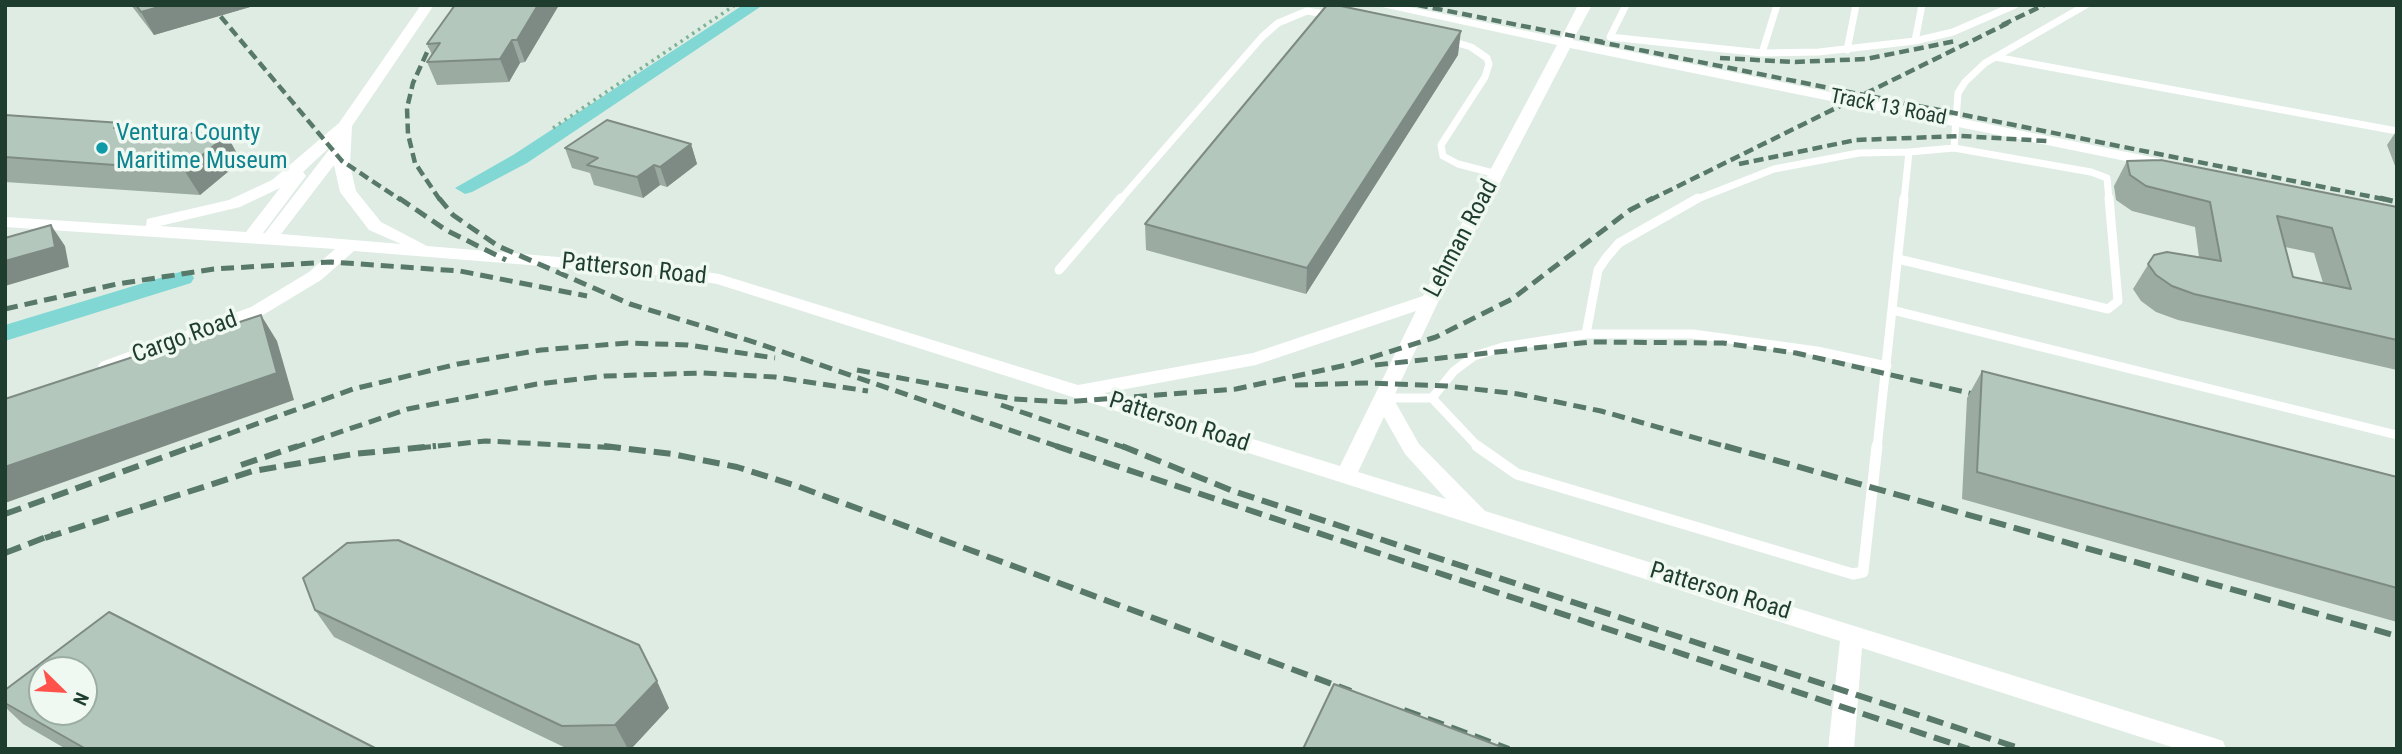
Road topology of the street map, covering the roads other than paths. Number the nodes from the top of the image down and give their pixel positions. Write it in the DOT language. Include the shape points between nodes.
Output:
graph roads {
  1 [pos="428,5"];
  2 [pos="1379,5"];
  3 [pos="1585,5"];
  4 [pos="1626,5"];
  5 [pos="1777,5"];
  6 [pos="1856,5"];
  7 [pos="1922,5"];
  8 [pos="2015,5"];
  9 [pos="2086,5"];
  10 [pos="2001,9"];
  11 [pos="1335,16"];
  12 [pos="1441,37"];
  13 [pos="1915,41"];
  14 [pos="1566,43"];
  15 [pos="1847,50"];
  16 [pos="1762,53"];
  17 [pos="1994,57"];
  18 [pos="1955,121"];
  19 [pos="2397,131"];
  20 [pos="343,134"];
  21 [pos="1954,148"];
  22 [pos="1909,152"];
  23 [pos="313,156"];
  24 [pos="2183,168"];
  25 [pos="1496,174"];
  26 [pos="5,222"];
  27 [pos="117,229"];
  28 [pos="260,238"];
  29 [pos="350,246"];
  30 [pos="450,255"];
  31 [pos="1898,259"];
  32 [pos="1059,270"];
  33 [pos="1430,300"];
  34 [pos="1892,310"];
  35 [pos="1586,334"];
  36 [pos="1887,366"];
  37 [pos="92,372"];
  38 [pos="1080,391"];
  39 [pos="1383,398"];
  40 [pos="1432,398"];
  41 [pos="2397,435"];
  42 [pos="1346,476"];
  43 [pos="1480,518"];
  44 [pos="1853,633"];
  45 [pos="1841,749"];
  46 [pos="2214,749"];
  1 -- 20 [label="street" via="379,62"];
  2 -- 14 [label="street, Track 13 Road" via="1416,17"];
  3 -- 14 [label="street, Lehman Road"];
  4 -- 16 [label="lane" via="1610,37"];
  5 -- 16 [label="lane"];
  6 -- 15 [label="lane"];
  7 -- 13 [label="lane"];
  8 -- 10 [label="lane"];
  9 -- 17 [label="lane"];
  10 -- 13 [label="lane" via="1953,32"];
  11 -- 32 [label="lane" via="1307,12 1278,23 1262,37"];
  12 -- 25 [label="lane" via="1471,47 1489,64 1441,145 1443,156"];
  13 -- 15 [label="lane"];
  14 -- 18 [label="street, Track 13 Road"];
  14 -- 25 [label="street, Lehman Road"];
  15 -- 16 [label="lane"];
  17 -- 18 [label="lane" via="1958,93"];
  17 -- 19 [label="lane"];
  18 -- 21 [label="lane"];
  18 -- 24 [label="street, Track 13 Road"];
  20 -- 23 [label="street"];
  20 -- 28 [label="street"];
  20 -- 30 [label="street" via="343,181 367,218 408,242"];
  21 -- 22 [label="lane"];
  21 -- 31 [label="lane" via="2107,178 2118,301 2108,309"];
  22 -- 31 [label="lane"];
  22 -- 35 [label="lane" via="1858,153 1774,169 1699,198 1619,243 1598,270"];
  23 -- 27 [label="street" via="278,183 234,204"];
  23 -- 28 [label="street"];
  25 -- 33 [label="street, Lehman Road"];
  26 -- 27 [label="street"];
  27 -- 28 [label="street, Patterson Road"];
  28 -- 29 [label="street, Patterson Road"];
  29 -- 30 [label="street, Patterson Road"];
  29 -- 37 [label="street, Cargo Road" via="306,283 257,311"];
  30 -- 38 [label="street, Patterson Road" via="719,279"];
  31 -- 34 [label="lane"];
  33 -- 38 [label="street" via="1256,359"];
  33 -- 39 [label="street, Lehman Road"];
  34 -- 36 [label="lane"];
  34 -- 41 [label="lane"];
  35 -- 36 [label="lane" via="1705,335"];
  35 -- 40 [label="lane" via="1474,356 1454,371"];
  36 -- 40 [label="lane" via="1863,572 1853,574 1517,474 1486,455"];
  38 -- 42 [label="street, Patterson Road"];
  39 -- 40 [label="lane"];
  39 -- 42 [label="street, Lehman Road"];
  39 -- 43 [label="street" via="1412,449"];
  42 -- 43 [label="street, Patterson Road"];
  43 -- 44 [label="street, Patterson Road"];
  44 -- 45 [label="street"];
  44 -- 46 [label="street, Patterson Road"];
}
